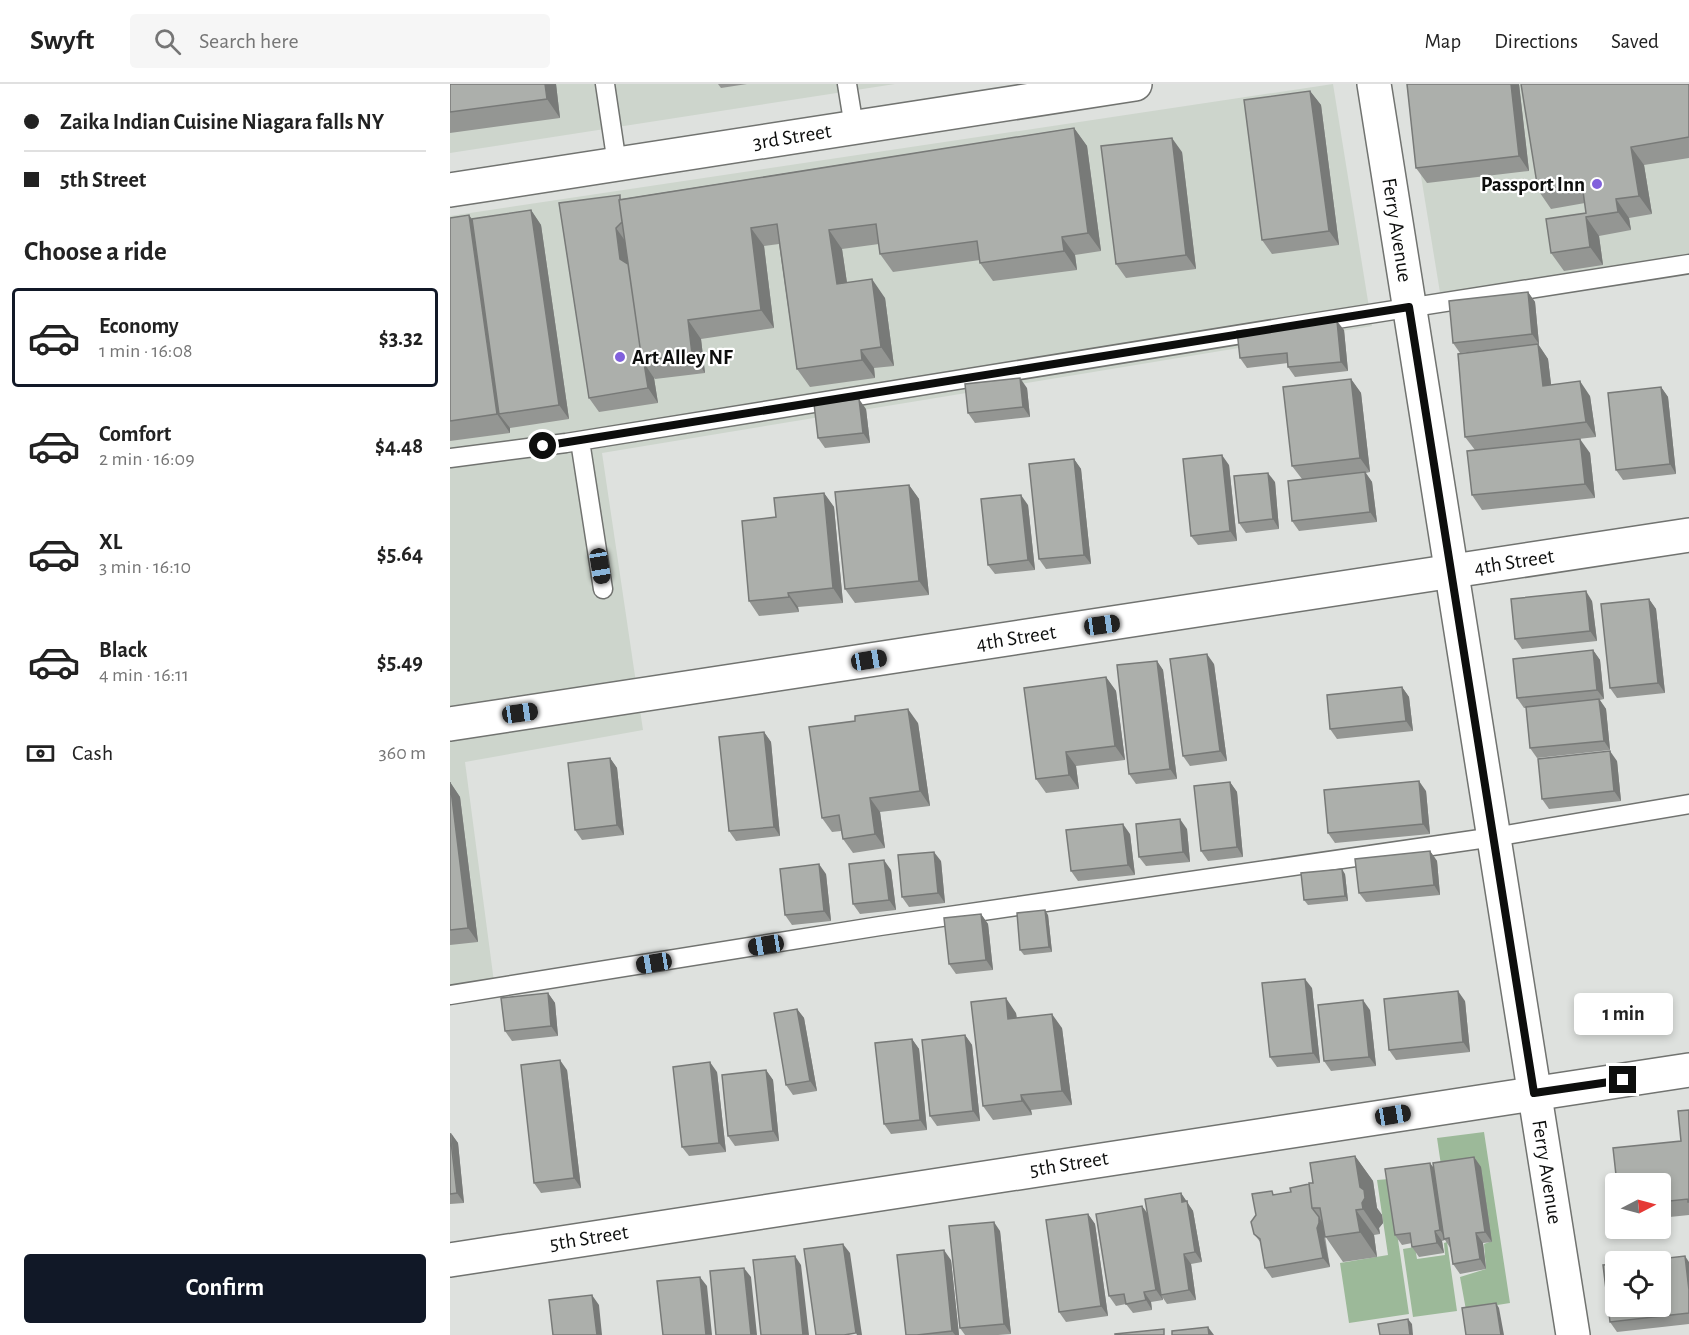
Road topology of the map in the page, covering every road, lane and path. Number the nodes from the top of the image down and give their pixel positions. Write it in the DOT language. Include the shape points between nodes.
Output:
graph roads {
  1 [pos="605,84"];
  2 [pos="847,84"];
  3 [pos="1135,84"];
  4 [pos="1374,84"];
  5 [pos="854,127"];
  6 [pos="618,164"];
  7 [pos="450,190"];
  8 [pos="1689,264"];
  9 [pos="1409,307"];
  10 [pos="580,441"];
  11 [pos="450,458"];
  12 [pos="1689,535"];
  13 [pos="1452,572"];
  14 [pos="603,589"];
  15 [pos="450,724"];
  16 [pos="1689,804"];
  17 [pos="1494,837"];
  18 [pos="450,995"];
  19 [pos="1689,1070"];
  20 [pos="1534,1093"];
  21 [pos="450,1260"];
  22 [pos="1573,1335"];
  1 -- 6 [label="lane"];
  2 -- 5 [label="lane"];
  3 -- 5 [label="street, 3rd Street"];
  4 -- 9 [label="street, Ferry Avenue"];
  5 -- 6 [label="street, 3rd Street"];
  6 -- 7 [label="street, 3rd Street"];
  8 -- 9 [label="lane"];
  9 -- 10 [label="lane"];
  9 -- 13 [label="street, Ferry Avenue"];
  10 -- 11 [label="lane"];
  10 -- 14 [label="lane"];
  12 -- 13 [label="street, 4th Street"];
  13 -- 15 [label="street, 4th Street"];
  13 -- 17 [label="street, Ferry Avenue"];
  16 -- 17 [label="lane"];
  17 -- 18 [label="lane" via="880,926"];
  17 -- 20 [label="street, Ferry Avenue"];
  19 -- 20 [label="street, 5th Street"];
  20 -- 21 [label="street, 5th Street"];
  20 -- 22 [label="street, Ferry Avenue"];
}
